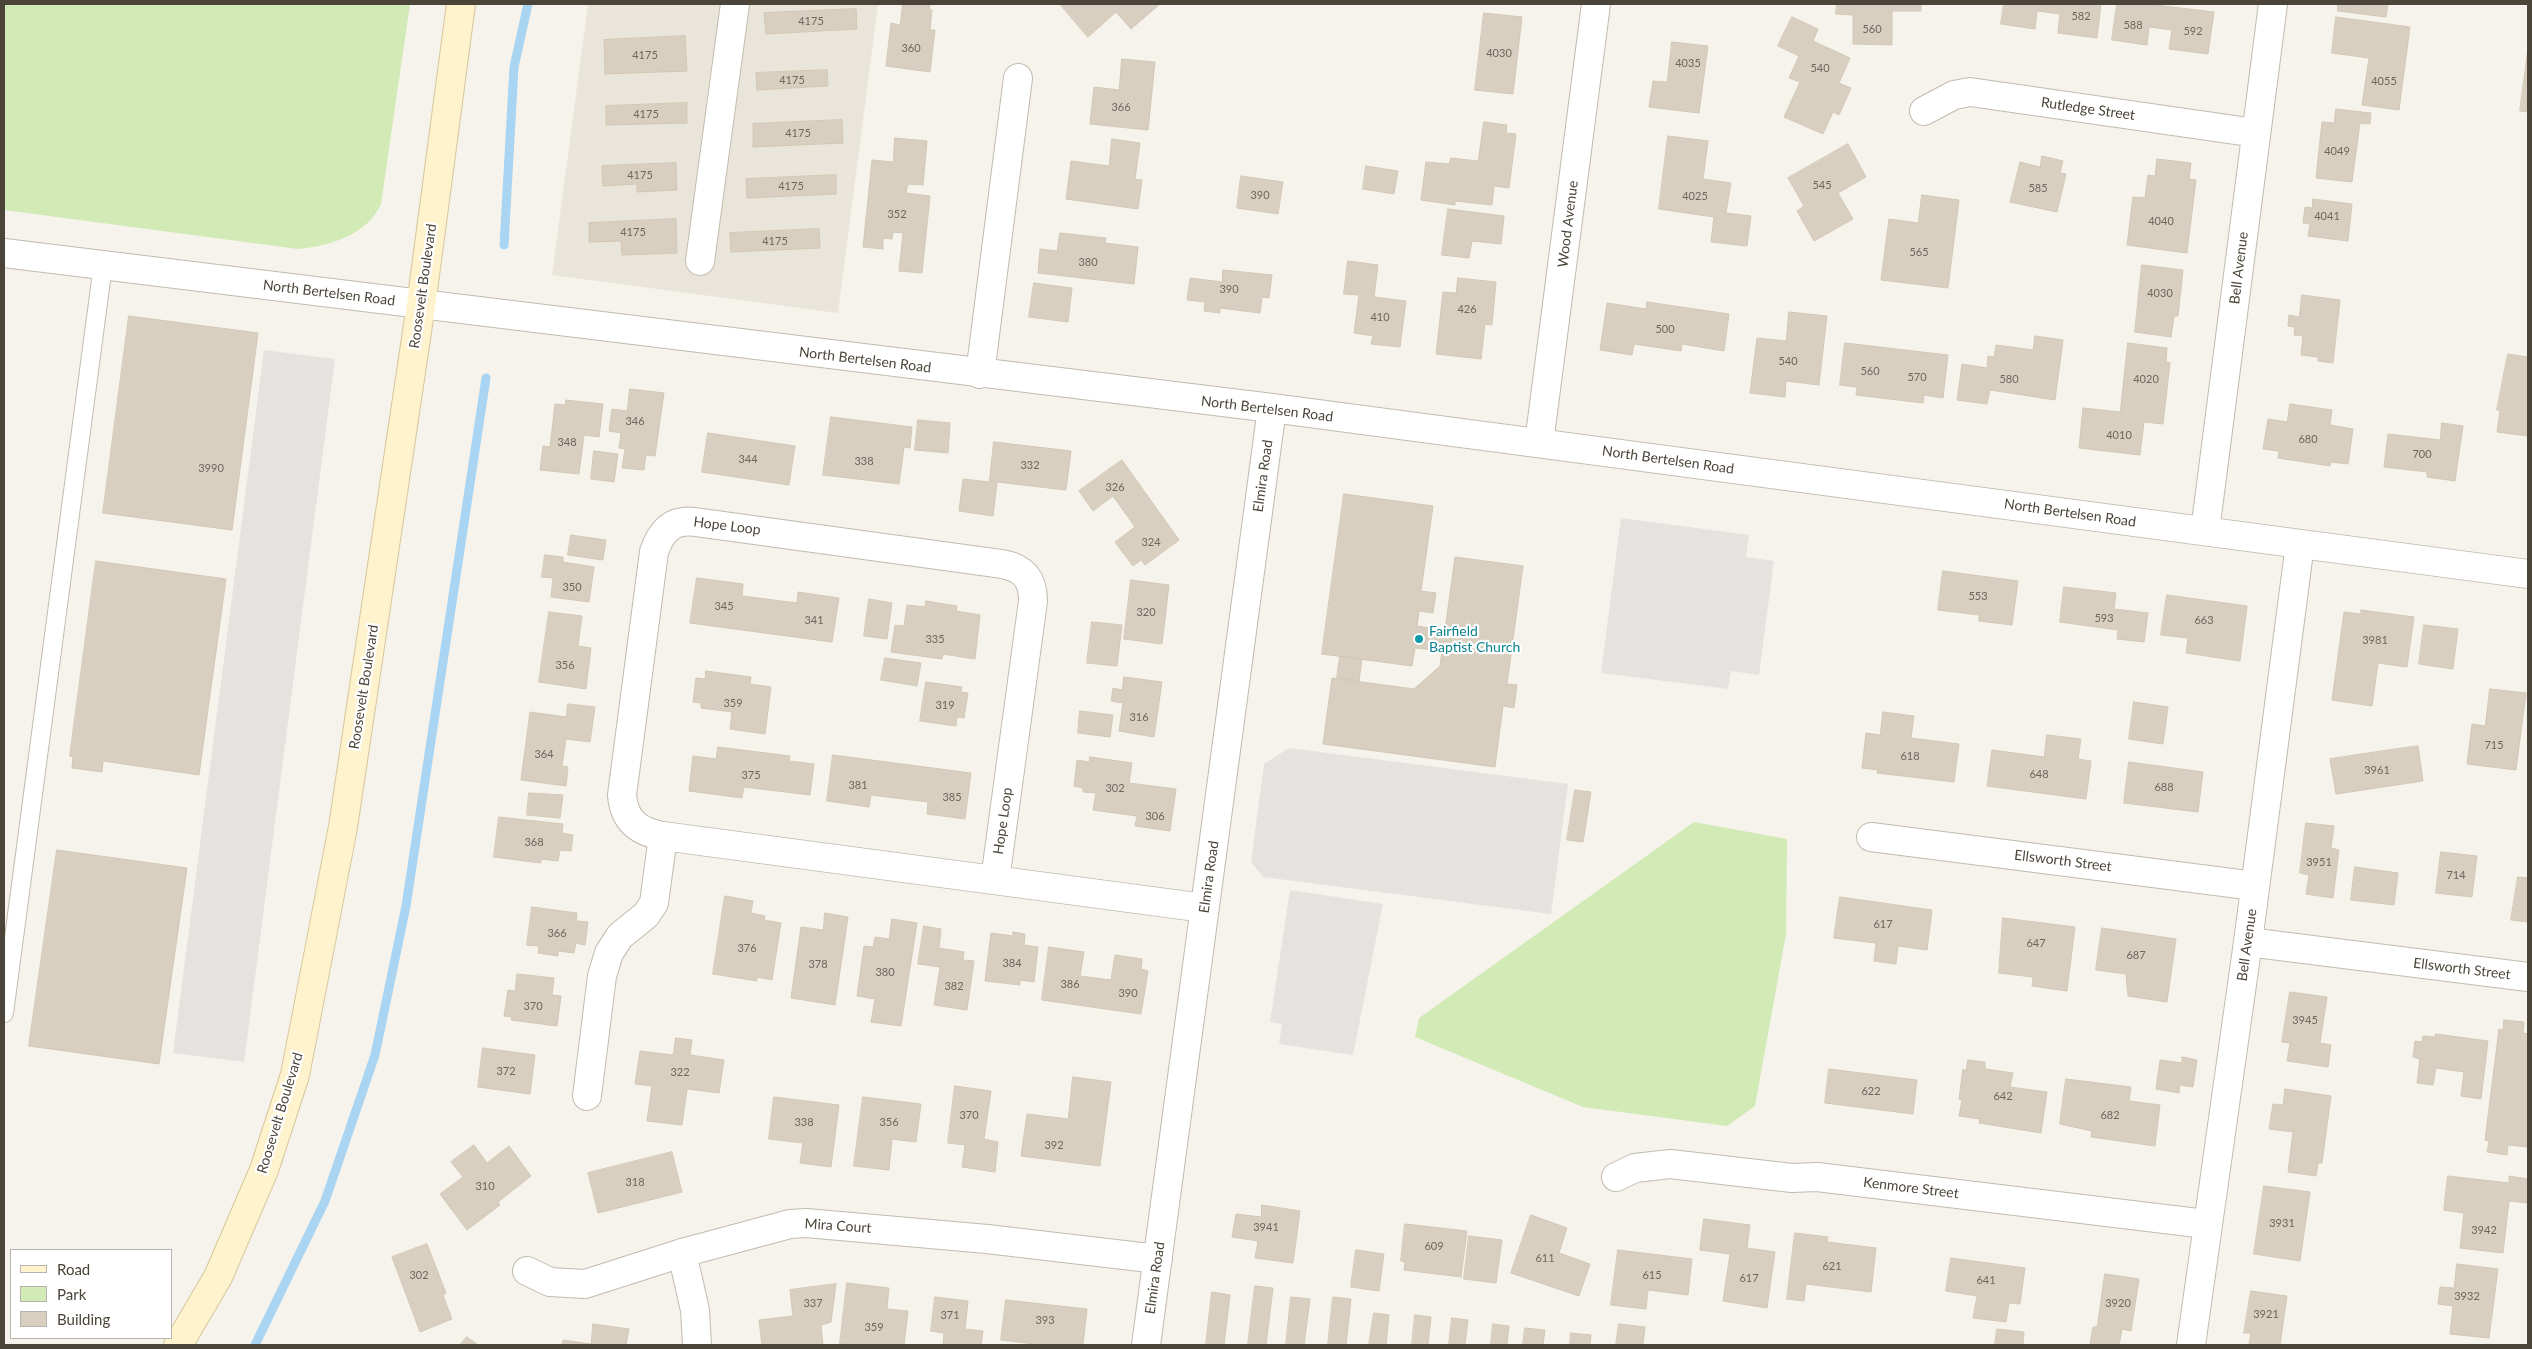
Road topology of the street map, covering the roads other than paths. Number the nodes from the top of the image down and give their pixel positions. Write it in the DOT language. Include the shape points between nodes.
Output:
graph roads {
  1 [pos="461,4"];
  2 [pos="735,4"];
  3 [pos="1596,4"];
  4 [pos="2273,4"];
  5 [pos="1018,78"];
  6 [pos="1924,111"];
  7 [pos="2256,133"];
  8 [pos="4,253"];
  9 [pos="700,261"];
  10 [pos="103,265"];
  11 [pos="421,305"];
  12 [pos="980,374"];
  13 [pos="1272,408"];
  14 [pos="1539,443"];
  15 [pos="2205,532"];
  16 [pos="2300,544"];
  17 [pos="2528,574"];
  18 [pos="663,836"];
  19 [pos="1871,837"];
  20 [pos="995,880"];
  21 [pos="2255,886"];
  22 [pos="1204,908"];
  23 [pos="2248,942"];
  24 [pos="2528,977"];
  25 [pos="4,1013"];
  26 [pos="587,1096"];
  27 [pos="1616,1177"];
  28 [pos="2206,1224"];
  29 [pos="682,1253"];
  30 [pos="1158,1259"];
  31 [pos="527,1271"];
  32 [pos="178,1345"];
  33 [pos="697,1345"];
  34 [pos="1146,1345"];
  35 [pos="2191,1345"];
  1 -- 11 [label="main road, Roosevelt Boulevard"];
  2 -- 9 [label="street"];
  3 -- 14 [label="street, Wood Avenue"];
  4 -- 7 [label="street, Bell Avenue"];
  5 -- 12 [label="street"];
  6 -- 7 [label="street, Rutledge Street" via="1954,95 1970,92"];
  7 -- 15 [label="street, Bell Avenue"];
  8 -- 10 [label="street, North Bertelsen Road"];
  10 -- 11 [label="street, North Bertelsen Road"];
  10 -- 25 [label="lane"];
  11 -- 12 [label="street, North Bertelsen Road"];
  11 -- 32 [label="main road, Roosevelt Boulevard" via="343,827 294,1075 264,1170 218,1277"];
  12 -- 13 [label="street, North Bertelsen Road"];
  13 -- 14 [label="street, North Bertelsen Road"];
  13 -- 22 [label="street, Elmira Road"];
  14 -- 15 [label="street, North Bertelsen Road"];
  15 -- 16 [label="street, North Bertelsen Road"];
  16 -- 17 [label="street, North Bertelsen Road"];
  16 -- 21 [label="street, Bell Avenue"];
  18 -- 20 [label="street, Hope Loop"];
  18 -- 20 [label="street, Hope Loop" via="649,834 632,824 625,813 622,795 654,552 669,526 691,521 1002,564 1018,568 1025,574 1032,584 1033,601"];
  18 -- 26 [label="street" via="654,903 646,916 620,936 602,976"];
  19 -- 21 [label="street, Ellsworth Street"];
  20 -- 22 [label="street, Hope Loop"];
  21 -- 23 [label="street, Bell Avenue"];
  22 -- 30 [label="street, Elmira Road"];
  23 -- 24 [label="street, Ellsworth Street"];
  23 -- 28 [label="street, Bell Avenue"];
  27 -- 28 [label="street, Kenmore Street" via="1635,1168 1670,1164 1792,1178 1816,1177"];
  28 -- 35 [label="street, Bell Avenue"];
  29 -- 30 [label="street, Mira Court" via="790,1224 821,1223 987,1238"];
  29 -- 31 [label="street, Mira Court" via="585,1284 550,1282"];
  29 -- 33 [label="street" via="695,1310"];
  30 -- 34 [label="street, Elmira Road"];
}
